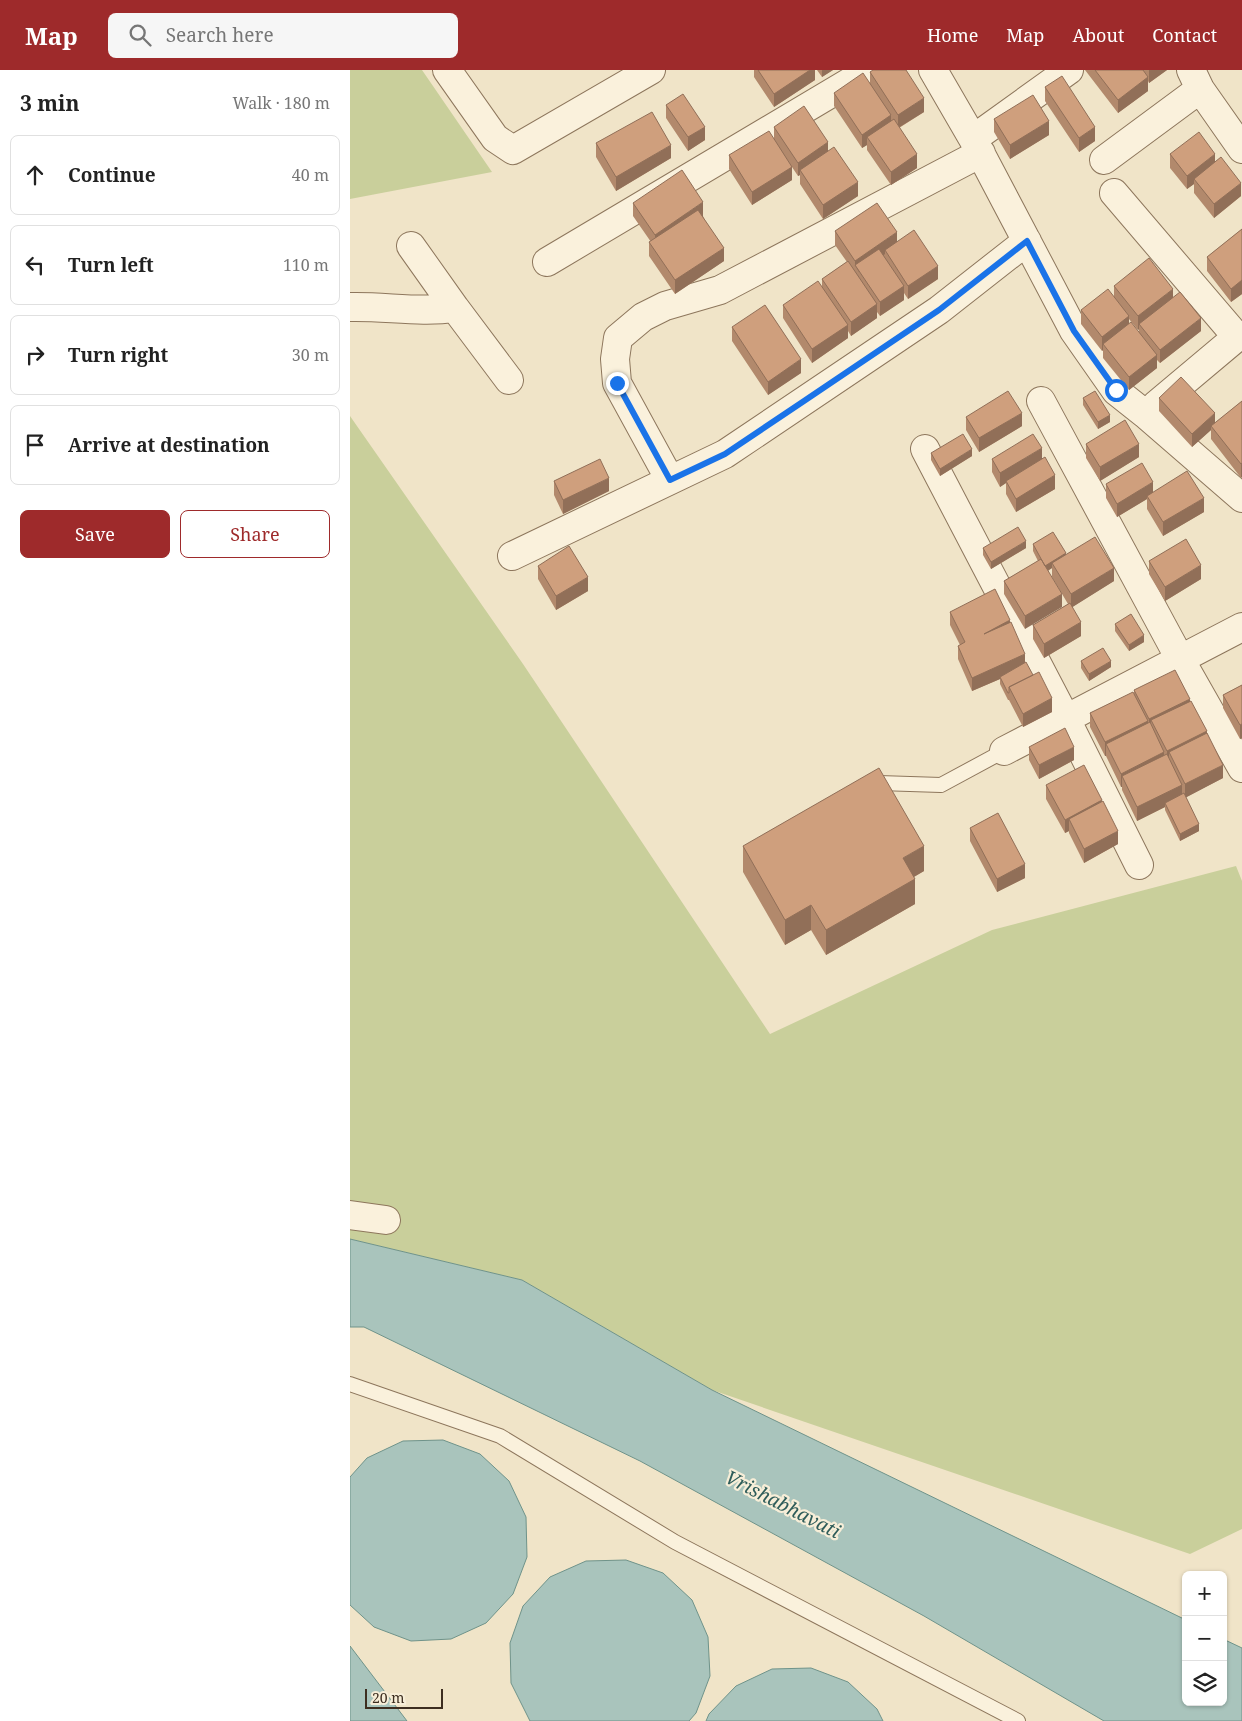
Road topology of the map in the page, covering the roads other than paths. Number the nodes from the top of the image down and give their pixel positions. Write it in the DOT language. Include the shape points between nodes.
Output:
graph roads {
  1 [pos="447,70"];
  2 [pos="651,70"];
  3 [pos="870,70"];
  4 [pos="933,70"];
  5 [pos="1069,70"];
  6 [pos="1196,80"];
  7 [pos="977,146"];
  8 [pos="1242,149"];
  9 [pos="1104,160"];
  10 [pos="1114,193"];
  11 [pos="1027,241"];
  12 [pos="411,246"];
  13 [pos="547,262"];
  14 [pos="350,308"];
  15 [pos="455,308"];
  16 [pos="1240,338"];
  17 [pos="509,380"];
  18 [pos="1041,400"];
  19 [pos="1145,414"];
  20 [pos="925,449"];
  21 [pos="670,480"];
  22 [pos="1242,498"];
  23 [pos="512,556"];
  24 [pos="1242,627"];
  25 [pos="1180,659"];
  26 [pos="1066,718"];
  27 [pos="1004,751"];
  28 [pos="1242,768"];
  29 [pos="862,792"];
  30 [pos="1139,865"];
  31 [pos="350,1215"];
  32 [pos="386,1220"];
  33 [pos="350,1384"];
  34 [pos="1018,1721"];
  1 -- 2 [label="street" via="495,138 513,150"];
  3 -- 13 [label="street"];
  4 -- 7 [label="street"];
  5 -- 7 [label="street"];
  6 -- 8 [label="street"];
  6 -- 9 [label="street"];
  7 -- 11 [label="street"];
  7 -- 21 [label="street" via="720,290 643,316 618,338 615,359 617,383"];
  10 -- 16 [label="street"];
  11 -- 19 [label="street" via="1074,331 1116,390"];
  11 -- 21 [label="street" via="939,310 725,454"];
  12 -- 15 [label="street"];
  14 -- 15 [label="street"];
  15 -- 17 [label="street"];
  16 -- 19 [label="street"];
  18 -- 25 [label="street"];
  19 -- 22 [label="street"];
  20 -- 26 [label="street"];
  21 -- 23 [label="street"];
  24 -- 25 [label="street"];
  25 -- 26 [label="street"];
  25 -- 28 [label="street"];
  26 -- 27 [label="street"];
  26 -- 30 [label="street"];
  27 -- 29 [label="lane" via="941,785 879,783"];
  31 -- 32 [label="street"];
  33 -- 34 [label="lane" via="500,1436 675,1542"];
}
